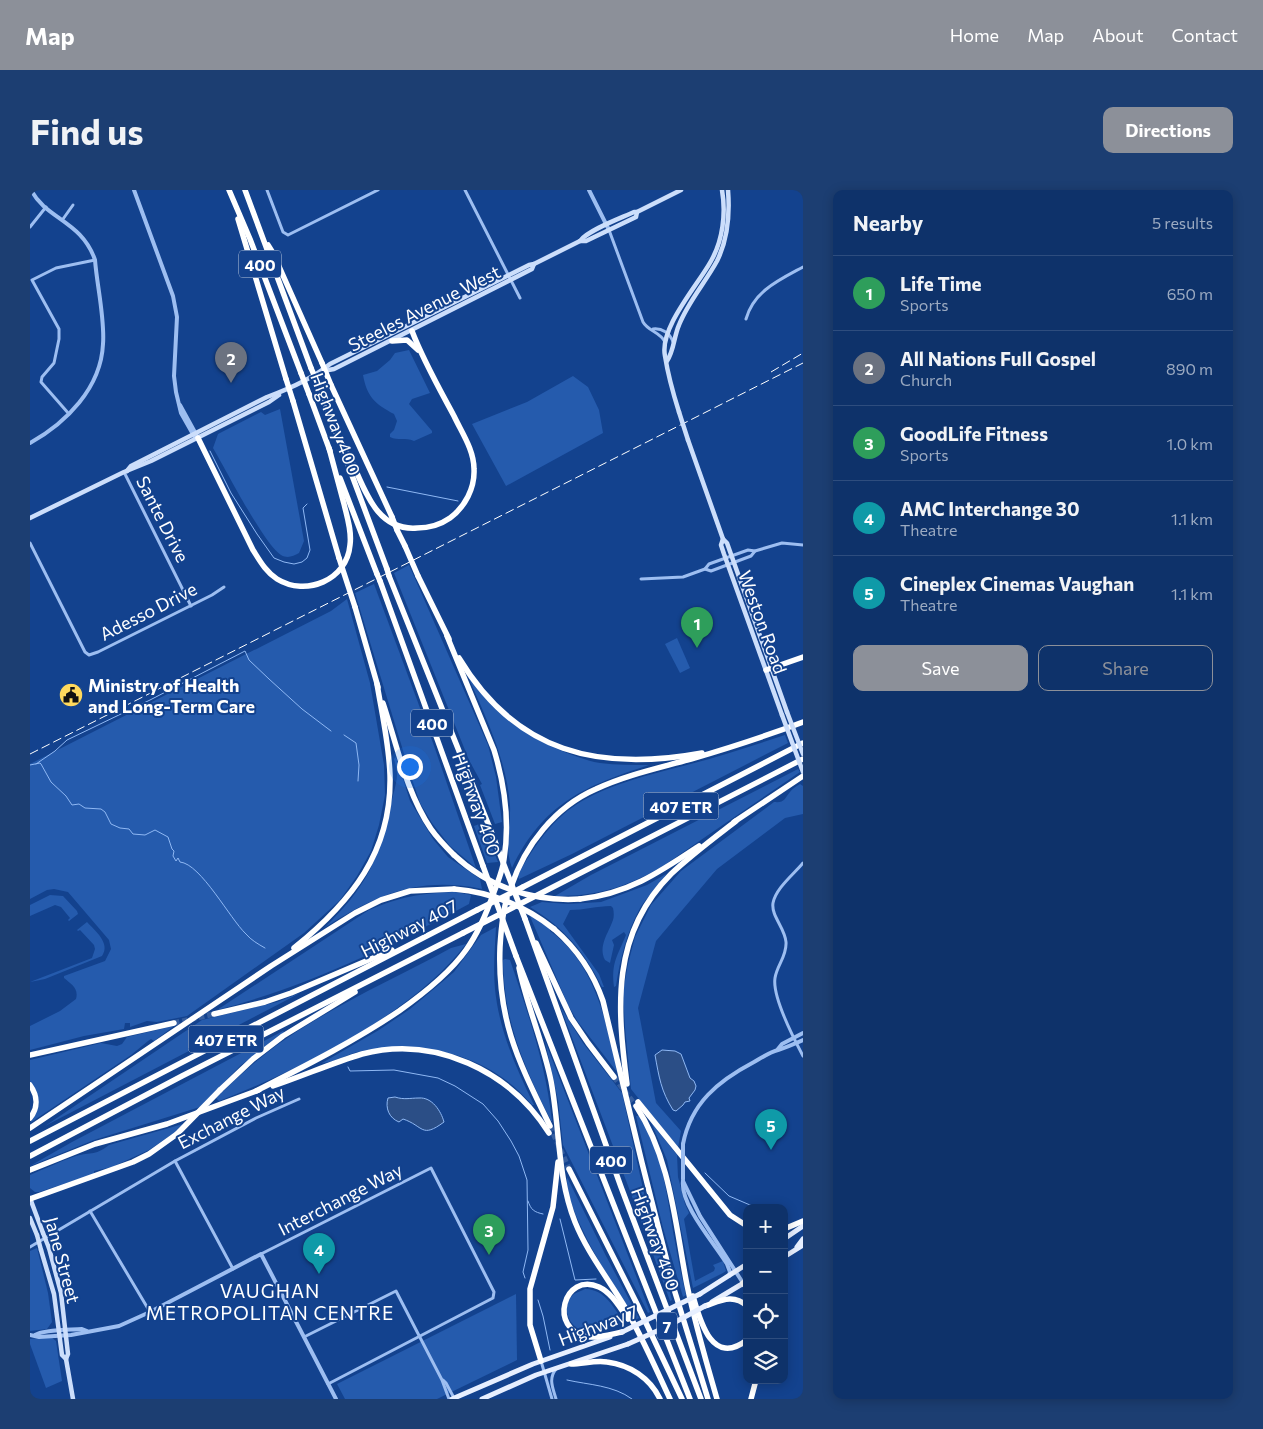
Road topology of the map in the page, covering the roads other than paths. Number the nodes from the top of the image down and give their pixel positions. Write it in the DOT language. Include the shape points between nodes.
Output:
graph roads {
  1 [pos="31,190"];
  2 [pos="134,190"];
  3 [pos="229,190"];
  4 [pos="245,190"];
  5 [pos="267,190"];
  6 [pos="378,190"];
  7 [pos="465,190"];
  8 [pos="589,190"];
  9 [pos="681,190"];
  10 [pos="722,190"];
  11 [pos="728,190"];
  12 [pos="233,200"];
  13 [pos="73,205"];
  14 [pos="46,207"];
  15 [pos="63,219"];
  16 [pos="608,227"];
  17 [pos="30,228"];
  18 [pos="264,238"];
  19 [pos="94,260"];
  20 [pos="803,267"];
  21 [pos="510,277"];
  22 [pos="520,298"];
  23 [pos="746,319"];
  24 [pos="411,328"];
  25 [pos="652,330"];
  26 [pos="668,333"];
  27 [pos="392,341"];
  28 [pos="673,342"];
  29 [pos="666,343"];
  30 [pos="424,358"];
  31 [pos="667,361"];
  32 [pos="322,371"];
  33 [pos="69,414"];
  34 [pos="196,435"];
  35 [pos="338,438"];
  36 [pos="31,441"];
  37 [pos="329,448"];
  38 [pos="126,472"];
  39 [pos="30,518"];
  40 [pos="723,539"];
  41 [pos="30,543"];
  42 [pos="803,545"];
  43 [pos="755,551"];
  44 [pos="732,556"];
  45 [pos="725,558"];
  46 [pos="734,563"];
  47 [pos="727,565"];
  48 [pos="705,569"];
  49 [pos="641,579"];
  50 [pos="224,587"];
  51 [pos="191,606"];
  52 [pos="447,636"];
  53 [pos="803,657"];
  54 [pos="769,669"];
  55 [pos="377,684"];
  56 [pos="803,722"];
  57 [pos="803,743"];
  58 [pos="736,745"];
  59 [pos="803,754"];
  60 [pos="803,758"];
  61 [pos="803,772"];
  62 [pos="803,776"];
  63 [pos="736,821"];
  64 [pos="803,863"];
  65 [pos="525,919"];
  66 [pos="422,938"];
  67 [pos="516,956"];
  68 [pos="271,966"];
  69 [pos="384,973"];
  70 [pos="214,1014"];
  71 [pos="174,1023"];
  72 [pos="803,1033"];
  73 [pos="793,1038"];
  74 [pos="803,1040"];
  75 [pos="796,1043"];
  76 [pos="778,1050"];
  77 [pos="30,1055"];
  78 [pos="803,1056"];
  79 [pos="614,1077"];
  80 [pos="30,1085"];
  81 [pos="256,1091"];
  82 [pos="299,1099"];
  83 [pos="630,1108"];
  84 [pos="30,1118"];
  85 [pos="30,1128"];
  86 [pos="30,1141"];
  87 [pos="559,1152"];
  88 [pos="30,1156"];
  89 [pos="175,1161"];
  90 [pos="569,1169"];
  91 [pos="30,1170"];
  92 [pos="30,1198"];
  93 [pos="90,1211"];
  94 [pos="30,1218"];
  95 [pos="803,1222"];
  96 [pos="743,1223"];
  97 [pos="803,1226"];
  98 [pos="788,1228"];
  99 [pos="788,1235"];
  100 [pos="803,1239"];
  101 [pos="803,1245"];
  102 [pos="30,1247"];
  103 [pos="795,1250"];
  104 [pos="261,1254"];
  105 [pos="788,1254"];
  106 [pos="729,1263"];
  107 [pos="743,1267"];
  108 [pos="233,1269"];
  109 [pos="737,1272"];
  110 [pos="729,1276"];
  111 [pos="743,1280"];
  112 [pos="687,1283"];
  113 [pos="743,1286"];
  114 [pos="743,1303"];
  115 [pos="705,1306"];
  116 [pos="150,1312"];
  117 [pos="622,1332"];
  118 [pos="59,1333"];
  119 [pos="65,1333"];
  120 [pos="33,1335"];
  121 [pos="419,1336"];
  122 [pos="303,1337"];
  123 [pos="641,1337"];
  124 [pos="743,1343"];
  125 [pos="66,1359"];
  126 [pos="541,1361"];
  127 [pos="571,1364"];
  128 [pos="556,1368"];
  129 [pos="544,1372"];
  130 [pos="328,1384"];
  131 [pos="755,1384"];
  132 [pos="73,1399"];
  133 [pos="336,1399"];
  134 [pos="453,1399"];
  135 [pos="482,1399"];
  136 [pos="552,1399"];
  137 [pos="556,1399"];
  138 [pos="660,1399"];
  139 [pos="670,1399"];
  140 [pos="682,1399"];
  141 [pos="690,1399"];
  142 [pos="701,1399"];
  143 [pos="708,1399"];
  144 [pos="718,1399"];
  145 [pos="751,1399"];
  1 -- 14 [label="street"];
  2 -- 34 [label="street" via="171,289 177,325 174,376 179,404"];
  3 -- 12 [label="highway, Highway 400 / 400"];
  4 -- 18 [label="highway, Highway 400 / 400"];
  5 -- 6 [label="street" via="286,234"];
  7 -- 21 [label="street"];
  8 -- 16 [label="street"];
  9 -- 16 [label="main road, Steeles Avenue West"];
  10 -- 26 [label="main road, Weston Road" via="724,211 718,245"];
  11 -- 28 [label="main road, Weston Road" via="725,241 717,261 679,324"];
  12 -- 37 [label="highway, Highway 400 / 400, bridge"];
  12 -- 55 [label="highway, bridge"];
  13 -- 15 [label="street"];
  14 -- 15 [label="street"];
  14 -- 17 [label="street"];
  15 -- 19 [label="street" via="84,238"];
  16 -- 21 [label="main road, Steeles Avenue West"];
  16 -- 25 [label="street" via="643,322"];
  18 -- 35 [label="highway, Highway 400 / 400, bridge"];
  18 -- 52 [label="highway, bridge"];
  19 -- 33 [label="street" via="103,345 93,381"];
  19 -- 33 [label="street" via="56,268 32,280 59,329 54,363 42,377 42,382"];
  20 -- 23 [label="street" via="768,287 751,305"];
  21 -- 22 [label="street"];
  21 -- 24 [label="main road, Steeles Avenue West"];
  24 -- 27 [label="main road, Steeles Avenue West"];
  24 -- 30 [label="highway"];
  24 -- 32 [label="main road, Steeles Avenue West" via="330,364"];
  25 -- 26 [label="street"];
  25 -- 29 [label="street"];
  26 -- 28 [label="street"];
  26 -- 29 [label="main road, Weston Road"];
  27 -- 30 [label="highway" via="407,340"];
  27 -- 32 [label="main road, Steeles Avenue West" via="334,369"];
  28 -- 31 [label="main road, Weston Road"];
  29 -- 31 [label="main road, Weston Road"];
  30 -- 35 [label="highway" via="474,461 475,470 467,500 453,516 426,528 413,529 385,519 369,500"];
  31 -- 40 [label="main road, Weston Road, bridge" via="668,378"];
  32 -- 34 [label="main road, Steeles Avenue West" via="269,402"];
  33 -- 36 [label="street"];
  34 -- 37 [label="highway" via="261,563 278,580 295,586 324,582 340,570 348,555 350,531"];
  34 -- 38 [label="main road, Steeles Avenue West" via="131,466"];
  35 -- 65 [label="highway, Highway 400 / 400, bridge" via="386,569"];
  37 -- 67 [label="highway, Highway 400 / 400, bridge"];
  38 -- 39 [label="main road, Steeles Avenue West"];
  38 -- 51 [label="street, Sante Drive"];
  40 -- 44 [label="main road, Weston Road"];
  40 -- 45 [label="main road, Weston Road" via="721,545"];
  41 -- 51 [label="street, Adesso Drive" via="87,654 98,652"];
  42 -- 43 [label="street" via="782,543"];
  43 -- 44 [label="street"];
  43 -- 46 [label="street"];
  44 -- 45 [label="street"];
  44 -- 46 [label="main road, Weston Road"];
  45 -- 47 [label="main road, Weston Road"];
  45 -- 48 [label="street"];
  46 -- 47 [label="street"];
  46 -- 54 [label="main road, Weston Road"];
  47 -- 48 [label="street" via="712,571"];
  47 -- 54 [label="main road, Weston Road"];
  48 -- 49 [label="street" via="683,577"];
  50 -- 51 [label="street, Adesso Drive"];
  52 -- 58 [label="highway" via="466,669 501,710 534,735 573,752 640,760 695,754"];
  52 -- 81 [label="highway" via="494,750 505,800 504,861 489,908 466,951 418,998 334,1051"];
  53 -- 54 [label="highway"];
  54 -- 59 [label="main road, Weston Road, bridge"];
  54 -- 61 [label="main road, Weston Road, bridge"];
  55 -- 63 [label="highway, bridge" via="405,773 432,830 454,855 476,873 511,890 546,898 580,899 619,892 666,868"];
  55 -- 68 [label="highway" via="390,775 386,817 377,848 363,877 343,904"];
  56 -- 58 [label="highway"];
  57 -- 66 [label="highway, Highway 407 / 407 ETR, bridge"];
  58 -- 81 [label="highway" via="594,789 549,822 524,855 504,907 499,960 501,992 514,1049 549,1129 524,1101 495,1077 451,1056 417,1050 363,1054"];
  60 -- 69 [label="highway, Highway 407 / 407 ETR, bridge"];
  62 -- 63 [label="highway"];
  63 -- 83 [label="highway" via="664,882 644,909 631,936 623,966 620,1003"];
  64 -- 73 [label="street" via="776,896 773,907 786,942 775,986"];
  65 -- 79 [label="highway" via="571,1018"];
  65 -- 142 [label="highway, Highway 400 / 400"];
  66 -- 70 [label="highway" via="265,1002"];
  66 -- 86 [label="highway, Highway 407 / 407 ETR"];
  67 -- 87 [label="highway" via="551,1082"];
  67 -- 141 [label="highway, Highway 400 / 400"];
  68 -- 83 [label="highway, bridge" via="355,913 381,900 410,892 454,889 482,893 508,902 554,929 590,970 608,1018"];
  68 -- 85 [label="highway"];
  69 -- 88 [label="highway, Highway 407 / 407 ETR"];
  69 -- 92 [label="highway, bridge" via="283,1036 253,1059 177,1134 150,1154"];
  71 -- 77 [label="highway"];
  72 -- 73 [label="street"];
  73 -- 75 [label="street"];
  73 -- 76 [label="street"];
  74 -- 75 [label="street"];
  75 -- 76 [label="street"];
  75 -- 78 [label="street"];
  76 -- 106 [label="street, bridge" via="728,1076 710,1091 693,1114 683,1144 683,1180 695,1208"];
  80 -- 84 [label="highway" via="36,1104"];
  81 -- 91 [label="highway" via="167,1124 95,1144"];
  82 -- 89 [label="street, Exchange Way"];
  83 -- 143 [label="highway" via="674,1289"];
  87 -- 123 [label="highway" via="575,1223"];
  87 -- 126 [label="highway" via="553,1207 530,1289 530,1325"];
  89 -- 93 [label="street, Exchange Way"];
  89 -- 108 [label="street"];
  90 -- 140 [label="highway"];
  92 -- 119 [label="main road, Jane Street, bridge" via="49,1248 61,1294"];
  93 -- 102 [label="street, Exchange Way"];
  93 -- 116 [label="street"];
  94 -- 118 [label="main road, Jane Street, bridge" via="54,1294"];
  95 -- 98 [label="highway"];
  96 -- 112 [label="highway" via="730,1215 637,1104 665,1168"];
  97 -- 99 [label="main road"];
  100 -- 103 [label="main road"];
  101 -- 103 [label="main road"];
  103 -- 105 [label="main road"];
  104 -- 108 [label="street, Interchange Way"];
  104 -- 121 [label="street, Interchange Way" via="431,1168 494,1296 492,1300"];
  104 -- 122 [label="street"];
  106 -- 109 [label="street"];
  106 -- 110 [label="street"];
  107 -- 109 [label="main road, Highway 7 / 7"];
  108 -- 116 [label="street, Interchange Way"];
  109 -- 110 [label="main road, Highway 7 / 7"];
  109 -- 111 [label="street"];
  110 -- 117 [label="main road, Highway 7 / 7, bridge" via="700,1294"];
  112 -- 124 [label="highway" via="699,1317 715,1344 726,1348"];
  112 -- 144 [label="highway" via="694,1321"];
  113 -- 115 [label="main road, Highway 7 / 7"];
  114 -- 115 [label="highway" via="727,1298"];
  115 -- 127 [label="main road, Highway 7 / 7, bridge" via="628,1344"];
  116 -- 119 [label="street, Interchange Way" via="119,1326"];
  117 -- 123 [label="highway" via="588,1337 575,1331 568,1325 563,1312 567,1297 577,1287 599,1287 608,1293"];
  117 -- 126 [label="main road, Highway 7 / 7"];
  118 -- 119 [label="street, Interchange Way"];
  118 -- 120 [label="street, Interchange Way"];
  118 -- 125 [label="main road, Jane Street" via="62,1355"];
  119 -- 125 [label="main road, Jane Street"];
  121 -- 122 [label="street" via="396,1291"];
  121 -- 130 [label="street"];
  121 -- 134 [label="street"];
  122 -- 130 [label="street"];
  123 -- 139 [label="highway"];
  125 -- 132 [label="main road, Jane Street"];
  126 -- 129 [label="street"];
  126 -- 134 [label="main road, Highway 7 / 7"];
  127 -- 128 [label="main road, Highway 7 / 7"];
  127 -- 138 [label="highway" via="606,1361 624,1366 645,1377"];
  128 -- 129 [label="main road, Highway 7 / 7"];
  128 -- 137 [label="street" via="550,1380"];
  129 -- 135 [label="main road, Highway 7 / 7"];
  129 -- 136 [label="street"];
  130 -- 133 [label="street"];
  131 -- 145 [label="highway"];
}
